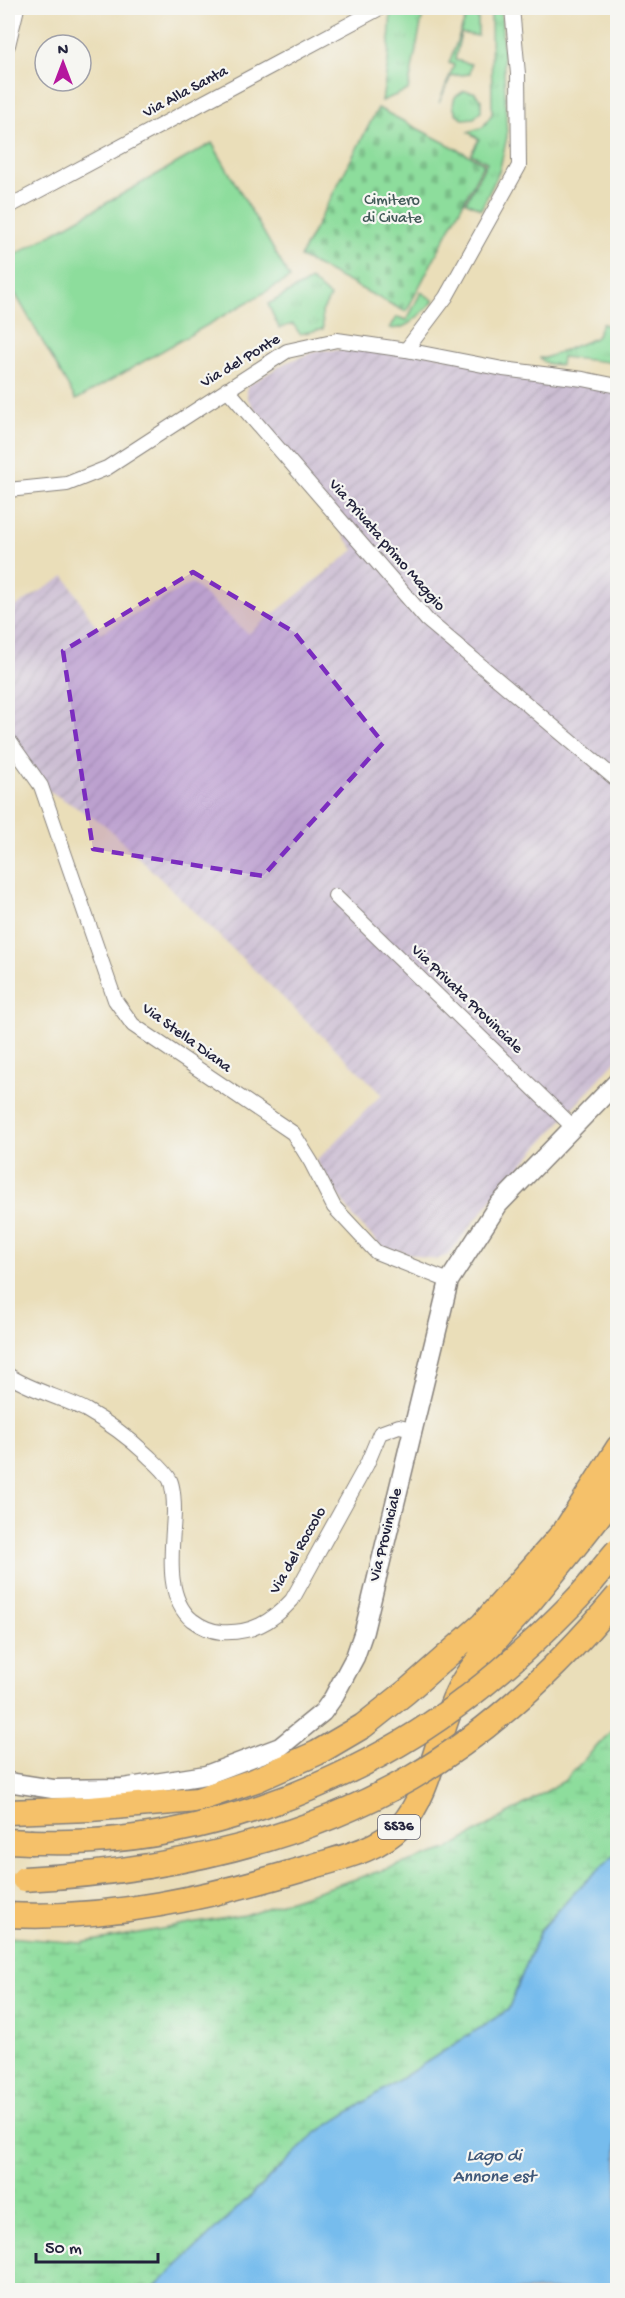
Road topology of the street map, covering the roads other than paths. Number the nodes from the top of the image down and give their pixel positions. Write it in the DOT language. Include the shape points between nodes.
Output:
graph roads {
  1 [pos="17,8"];
  2 [pos="380,8"];
  3 [pos="512,8"];
  4 [pos="8,45"];
  5 [pos="8,207"];
  6 [pos="406,350"];
  7 [pos="618,386"];
  8 [pos="227,388"];
  9 [pos="8,490"];
  10 [pos="8,739"];
  11 [pos="618,781"];
  12 [pos="335,896"];
  13 [pos="618,1081"];
  14 [pos="573,1127"];
  15 [pos="449,1281"];
  16 [pos="8,1375"];
  17 [pos="412,1429"];
  18 [pos="618,1448"];
  19 [pos="618,1490"];
  20 [pos="618,1550"];
  21 [pos="618,1596"];
  22 [pos="8,1782"];
  23 [pos="8,1812"];
  24 [pos="19,1842"];
  25 [pos="16,1879"];
  26 [pos="8,1915"];
  1 -- 4 [label="street"];
  2 -- 5 [label="street, Via Alla Santa"];
  3 -- 6 [label="street" via="518,74 519,166 446,297"];
  6 -- 7 [label="street, Via del Ponte"];
  6 -- 8 [label="street, Via del Ponte" via="336,340 287,351"];
  8 -- 9 [label="street, Via del Ponte" via="107,468 67,484"];
  8 -- 11 [label="street, Via Privata primo Maggio" via="427,620"];
  10 -- 15 [label="street, Via Stella Diana" via="40,786 115,999 133,1025 293,1132 334,1207 376,1252"];
  12 -- 14 [label="street, Via Privata Provinciale"];
  13 -- 14 [label="street, Via Provinciale"];
  14 -- 15 [label="street, Via Provinciale" via="498,1205"];
  15 -- 17 [label="street, Via Provinciale"];
  16 -- 17 [label="street, Via del Roccolo" via="87,1411 131,1440 170,1480 174,1502 172,1586 177,1602 188,1616 216,1632 252,1630 287,1606 367,1464 380,1433 399,1426"];
  17 -- 22 [label="street, Via Provinciale" via="355,1657 333,1698 303,1730 280,1747 238,1764 166,1782 88,1790"];
  18 -- 23 [label="highway" via="565,1531 483,1624 363,1726 317,1754 197,1800"];
  19 -- 26 [label="highway, SS36" via="579,1544 465,1678 419,1799 389,1837 346,1856 177,1902 88,1914"];
  20 -- 24 [label="highway, bridge" via="576,1600 521,1653 417,1732 338,1775 290,1798 165,1832 94,1841"];
  21 -- 25 [label="highway, SS36, bridge" via="586,1635 505,1712 420,1772 369,1800 277,1836 164,1865 81,1876"];
}
